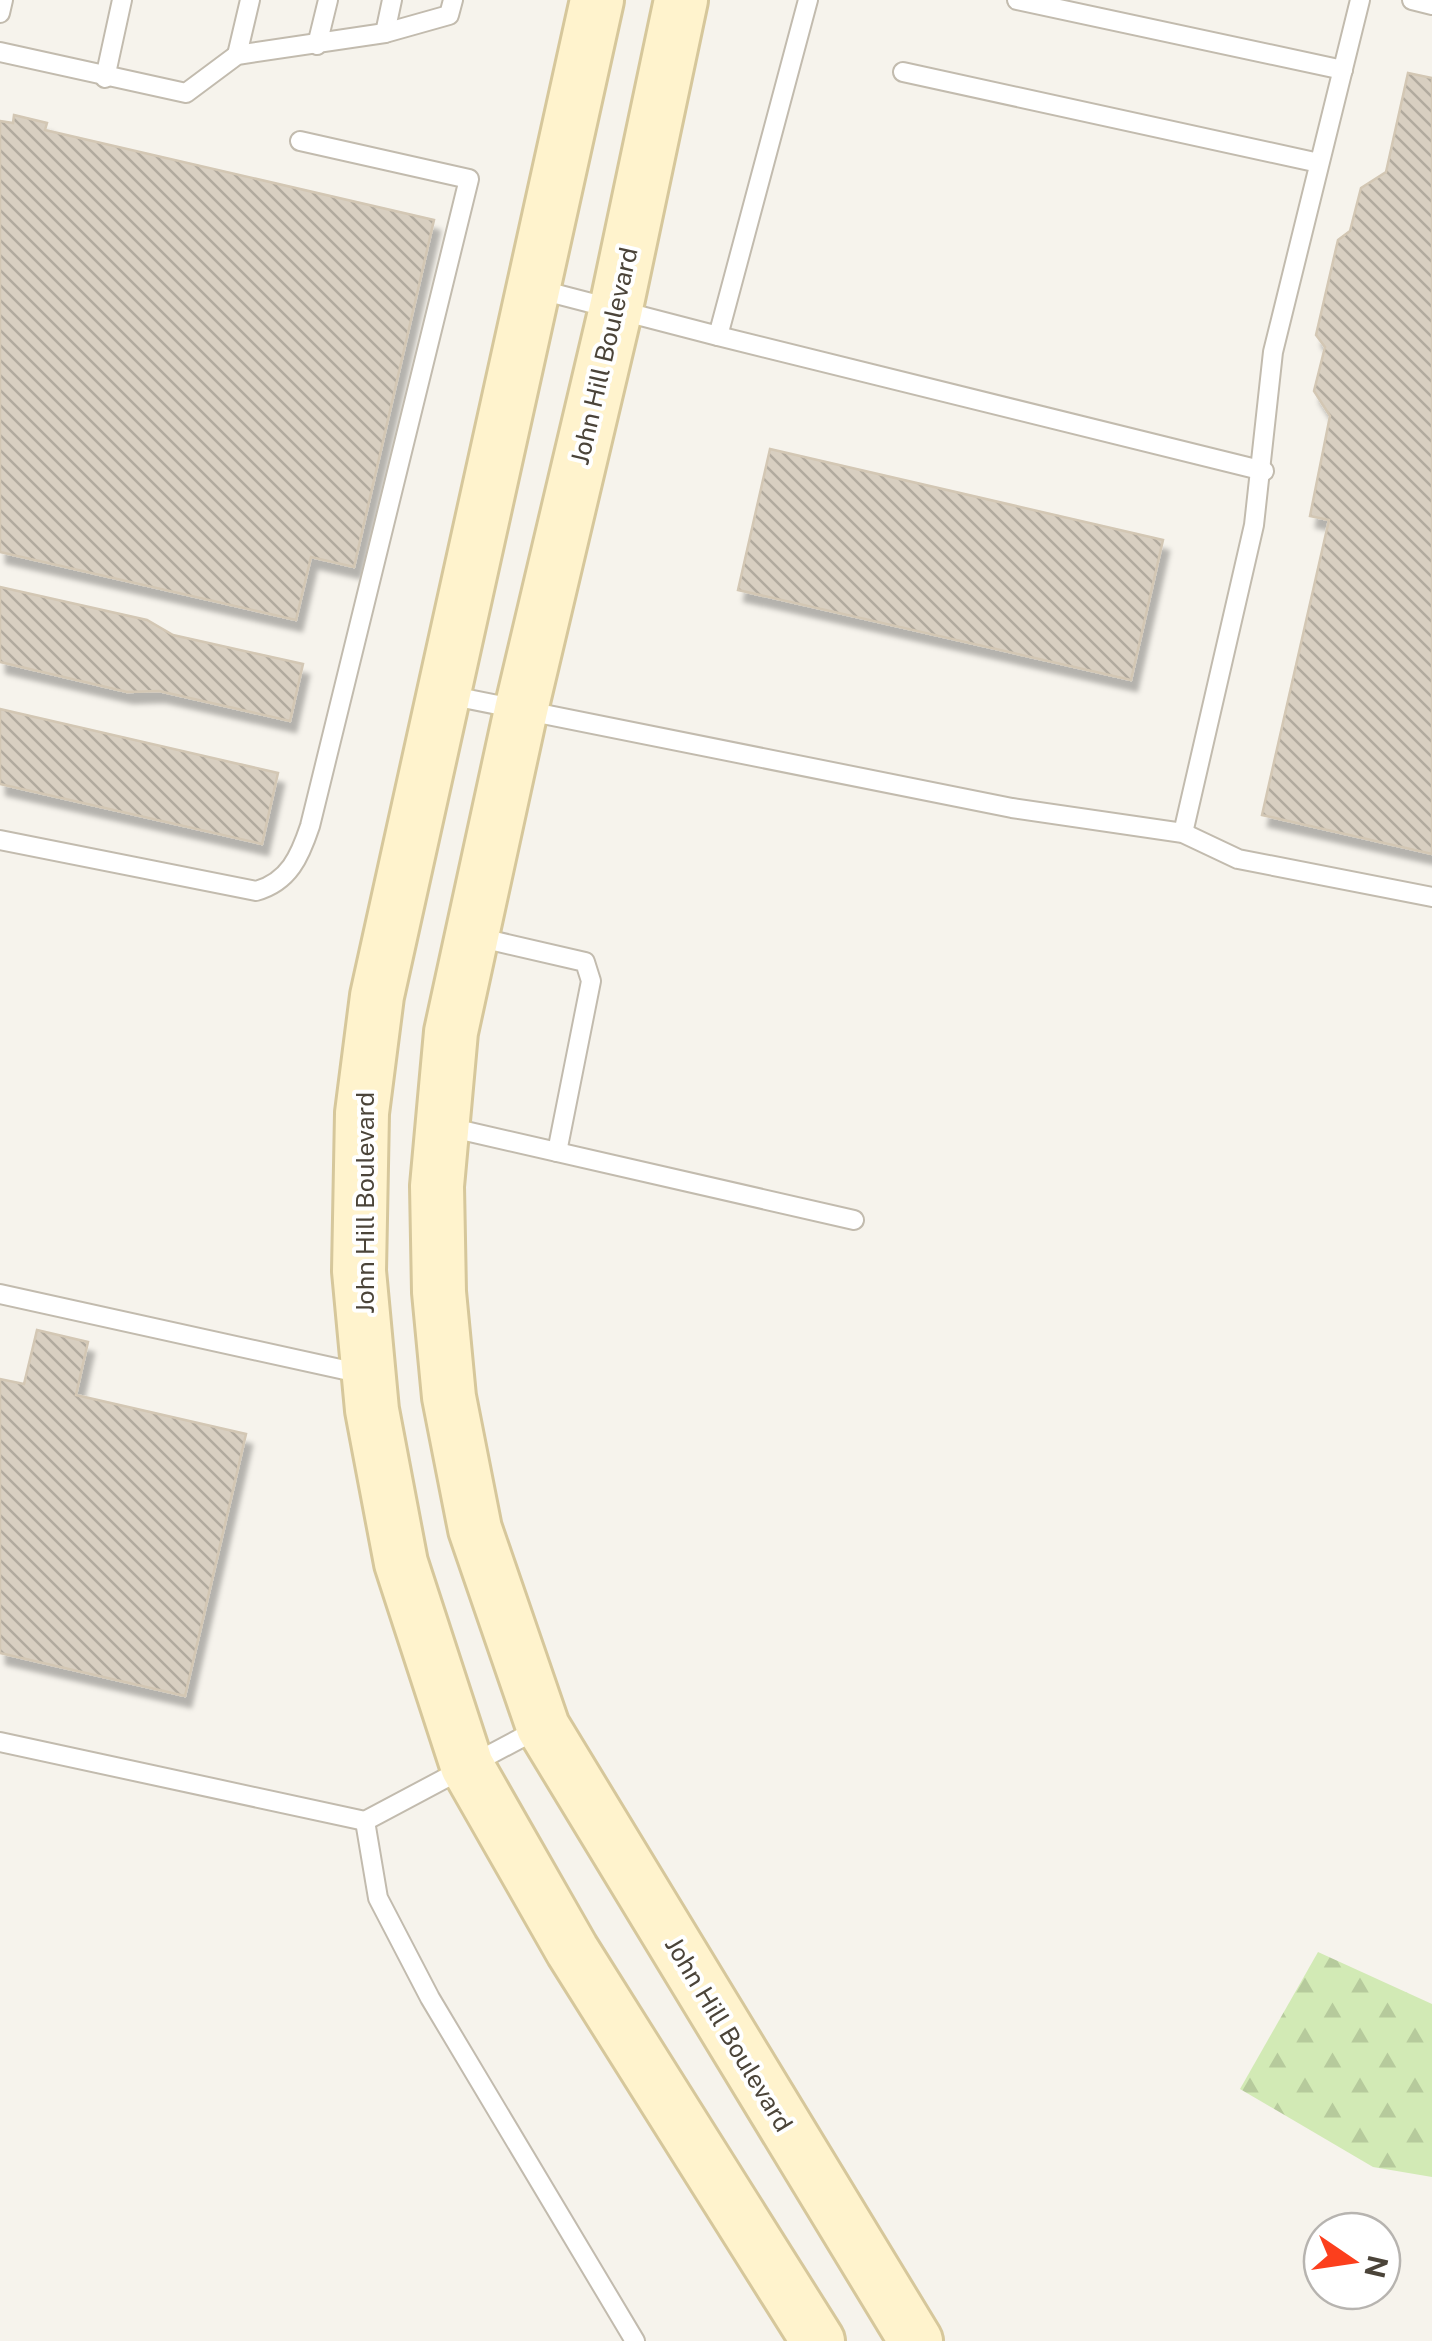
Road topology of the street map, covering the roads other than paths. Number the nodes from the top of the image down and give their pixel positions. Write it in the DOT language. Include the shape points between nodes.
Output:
graph roads {
  1 [pos="3,0"];
  2 [pos="122,0"];
  3 [pos="250,0"];
  4 [pos="328,0"];
  5 [pos="392,0"];
  6 [pos="453,0"];
  7 [pos="597,0"];
  8 [pos="681,0"];
  9 [pos="808,0"];
  10 [pos="1017,0"];
  11 [pos="1360,0"];
  12 [pos="1412,0"];
  13 [pos="1432,6"];
  14 [pos="0,13"];
  15 [pos="385,33"];
  16 [pos="318,45"];
  17 [pos="0,52"];
  18 [pos="238,55"];
  19 [pos="1343,70"];
  20 [pos="903,72"];
  21 [pos="105,78"];
  22 [pos="300,141"];
  23 [pos="1319,163"];
  24 [pos="536,289"];
  25 [pos="616,308"];
  26 [pos="718,336"];
  27 [pos="1264,471"];
  28 [pos="443,694"];
  29 [pos="520,710"];
  30 [pos="1183,834"];
  31 [pos="0,840"];
  32 [pos="1432,897"];
  33 [pos="472,936"];
  34 [pos="442,1126"];
  35 [pos="557,1152"];
  36 [pos="854,1220"];
  37 [pos="0,1294"];
  38 [pos="368,1375"];
  39 [pos="543,1727"];
  40 [pos="0,1742"];
  41 [pos="467,1766"];
  42 [pos="365,1821"];
  43 [pos="635,2341"];
  44 [pos="818,2341"];
  45 [pos="916,2341"];
  1 -- 14 [label="lane"];
  2 -- 21 [label="lane"];
  3 -- 18 [label="lane"];
  4 -- 16 [label="lane"];
  5 -- 15 [label="lane"];
  6 -- 15 [label="lane" via="449,15"];
  7 -- 24 [label="street, John Hill Boulevard"];
  8 -- 25 [label="street, John Hill Boulevard"];
  9 -- 26 [label="lane"];
  10 -- 19 [label="lane"];
  11 -- 19 [label="lane"];
  12 -- 13 [label="lane"];
  15 -- 16 [label="lane"];
  16 -- 18 [label="lane"];
  17 -- 21 [label="lane"];
  18 -- 21 [label="lane" via="186,93"];
  19 -- 23 [label="lane"];
  20 -- 23 [label="lane"];
  22 -- 31 [label="lane" via="468,179 298,860 270,887 256,891"];
  23 -- 27 [label="lane" via="1273,352"];
  24 -- 25 [label="lane"];
  24 -- 28 [label="street, John Hill Boulevard"];
  25 -- 26 [label="lane"];
  25 -- 29 [label="street, John Hill Boulevard"];
  26 -- 27 [label="lane"];
  27 -- 30 [label="lane"];
  28 -- 29 [label="lane"];
  28 -- 38 [label="street, John Hill Boulevard" via="377,996 362,1113 359,1270"];
  29 -- 30 [label="lane" via="1012,808"];
  29 -- 33 [label="street, John Hill Boulevard"];
  30 -- 32 [label="lane" via="1238,859"];
  33 -- 34 [label="street, John Hill Boulevard" via="451,1032"];
  33 -- 35 [label="lane" via="584,962 591,981"];
  34 -- 35 [label="lane"];
  34 -- 39 [label="street, John Hill Boulevard" via="438,1292 449,1397 475,1529"];
  35 -- 36 [label="lane"];
  37 -- 38 [label="lane"];
  38 -- 41 [label="street, John Hill Boulevard" via="401,1564"];
  39 -- 41 [label="lane"];
  39 -- 45 [label="street, John Hill Boulevard"];
  40 -- 42 [label="lane"];
  41 -- 42 [label="lane"];
  41 -- 44 [label="street, John Hill Boulevard" via="572,1950"];
  42 -- 43 [label="lane" via="378,1898 430,1998"];
}
